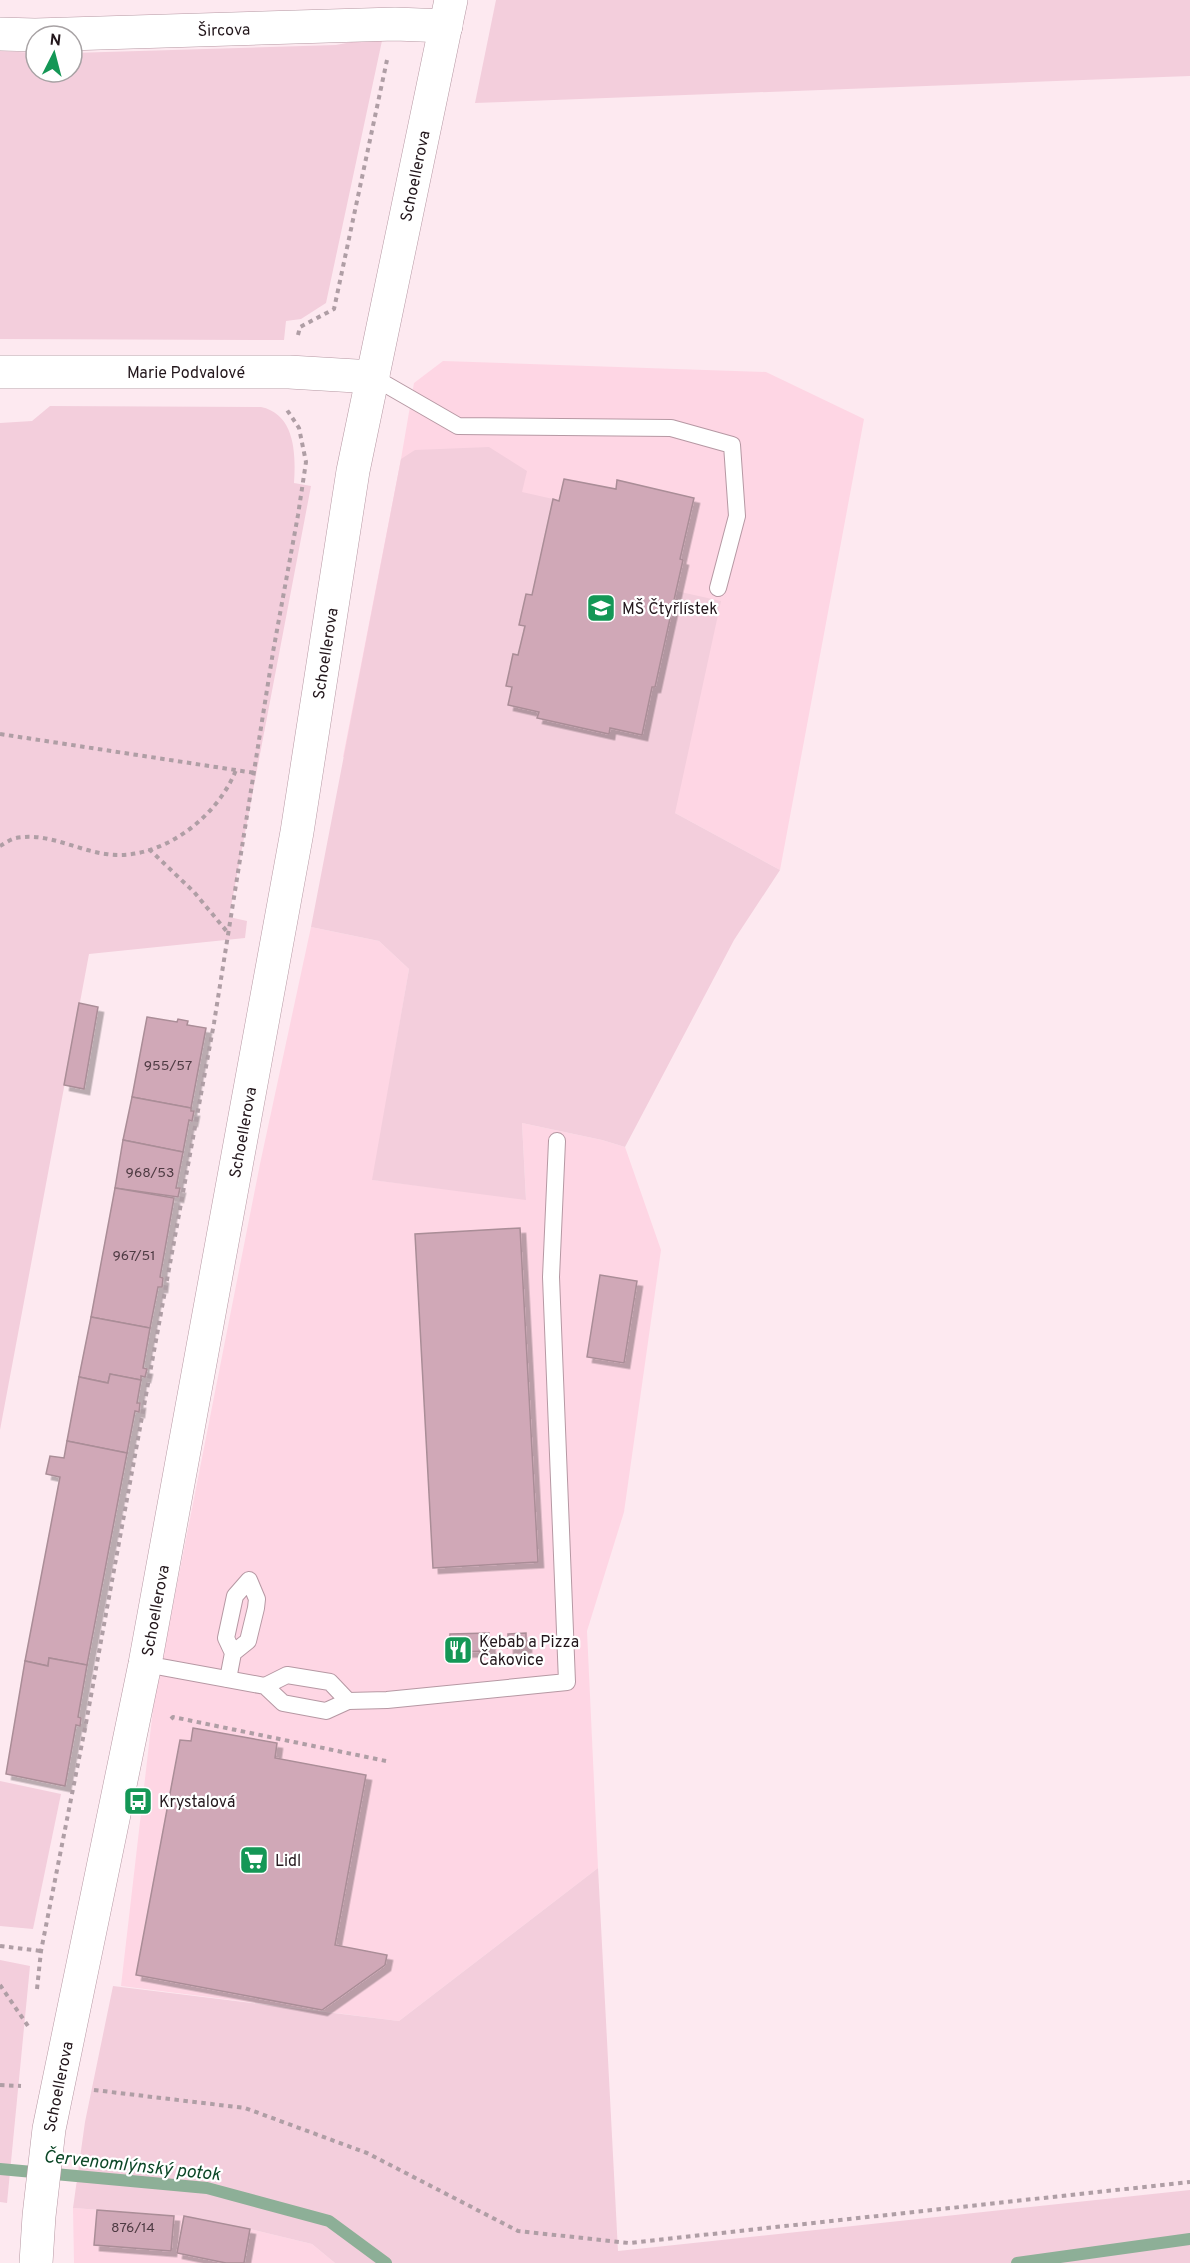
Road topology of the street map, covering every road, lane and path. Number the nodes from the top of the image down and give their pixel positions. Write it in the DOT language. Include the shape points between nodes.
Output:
graph roads {
  1 [pos="449,13"];
  2 [pos="395,24"];
  3 [pos="0,34"];
  4 [pos="0,372"];
  5 [pos="289,372"];
  6 [pos="373,376"];
  7 [pos="718,588"];
  8 [pos="0,734"];
  9 [pos="236,770"];
  10 [pos="255,773"];
  11 [pos="0,846"];
  12 [pos="149,849"];
  13 [pos="230,934"];
  14 [pos="557,1141"];
  15 [pos="233,1653"];
  16 [pos="145,1664"];
  17 [pos="228,1679"];
  18 [pos="265,1686"];
  19 [pos="348,1701"];
  20 [pos="166,1722"];
  21 [pos="386,1761"];
  22 [pos="0,1946"];
  23 [pos="0,1985"];
  24 [pos="33,2032"];
  25 [pos="0,2085"];
  26 [pos="27,2086"];
  27 [pos="87,2090"];
  28 [pos="1190,2182"];
  29 [pos="36,2263"];
  1 -- 2 [label="street, Šircova"];
  1 -- 6 [label="street, Schoellerova"];
  2 -- 3 [label="street, Šircova"];
  2 -- 5 [label="path" via="334,309 300,327"];
  4 -- 5 [label="street, Marie Podvalové"];
  5 -- 6 [label="street, Marie Podvalové"];
  5 -- 10 [label="path" via="281,401 299,428 306,462"];
  6 -- 7 [label="lane" via="458,426 670,428 732,445 737,516"];
  6 -- 16 [label="street, Schoellerova" via="353,471 297,832"];
  8 -- 9 [label="path"];
  9 -- 10 [label="path"];
  9 -- 12 [label="path" via="219,802 201,820 178,839"];
  10 -- 13 [label="path"];
  11 -- 12 [label="path" via="15,838 40,837 108,855"];
  12 -- 13 [label="path"];
  13 -- 22 [label="path" via="41,1951"];
  14 -- 19 [label="lane" via="551,1276 567,1682"];
  15 -- 17 [label="lane"];
  16 -- 17 [label="lane"];
  16 -- 29 [label="street, Schoellerova" via="50,2129"];
  17 -- 18 [label="lane"];
  18 -- 19 [label="lane" via="283,1703 326,1711"];
  18 -- 19 [label="lane" via="287,1675 330,1682"];
  20 -- 21 [label="path" via="173,1717"];
  23 -- 24 [label="path"];
  25 -- 26 [label="path"];
  27 -- 28 [label="path" via="245,2108 367,2153 518,2231 629,2243"];
}
